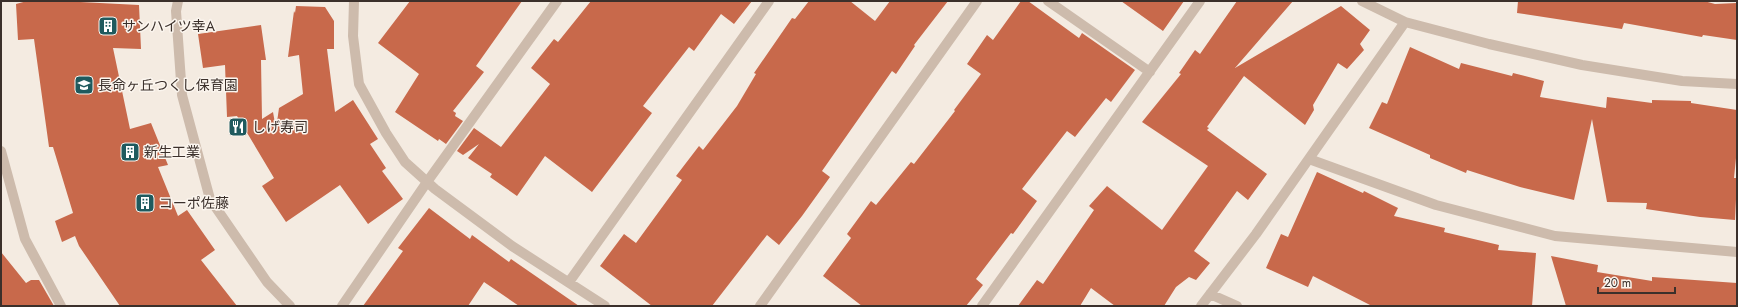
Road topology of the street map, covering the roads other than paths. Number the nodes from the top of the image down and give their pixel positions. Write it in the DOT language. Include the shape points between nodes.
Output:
graph roads {
  1 [pos="178,1"];
  2 [pos="354,1"];
  3 [pos="557,1"];
  4 [pos="769,1"];
  5 [pos="977,1"];
  6 [pos="1048,1"];
  7 [pos="1200,1"];
  8 [pos="1362,1"];
  9 [pos="1405,22"];
  10 [pos="1150,72"];
  11 [pos="1737,84"];
  12 [pos="1,151"];
  13 [pos="1309,159"];
  14 [pos="427,182"];
  15 [pos="1737,252"];
  16 [pos="569,282"];
  17 [pos="1210,294"];
  18 [pos="61,306"];
  19 [pos="290,306"];
  20 [pos="342,306"];
  21 [pos="605,306"];
  22 [pos="760,306"];
  23 [pos="982,306"];
  24 [pos="1201,306"];
  25 [pos="1237,306"];
  1 -- 19 [label="street" via="176,12 182,95 210,199 267,282"];
  2 -- 14 [label="street" via="353,36 359,84 405,162"];
  3 -- 14 [label="street"];
  4 -- 16 [label="street"];
  5 -- 22 [label="street"];
  6 -- 10 [label="street"];
  7 -- 10 [label="street"];
  8 -- 9 [label="street"];
  9 -- 11 [label="street" via="1582,65 1682,80"];
  9 -- 13 [label="street"];
  10 -- 23 [label="street"];
  12 -- 18 [label="street" via="25,239"];
  13 -- 15 [label="street" via="1436,206 1555,236"];
  13 -- 17 [label="street"];
  14 -- 16 [label="street" via="512,246"];
  14 -- 20 [label="street"];
  16 -- 21 [label="street"];
  17 -- 24 [label="street"];
  17 -- 25 [label="street"];
}
